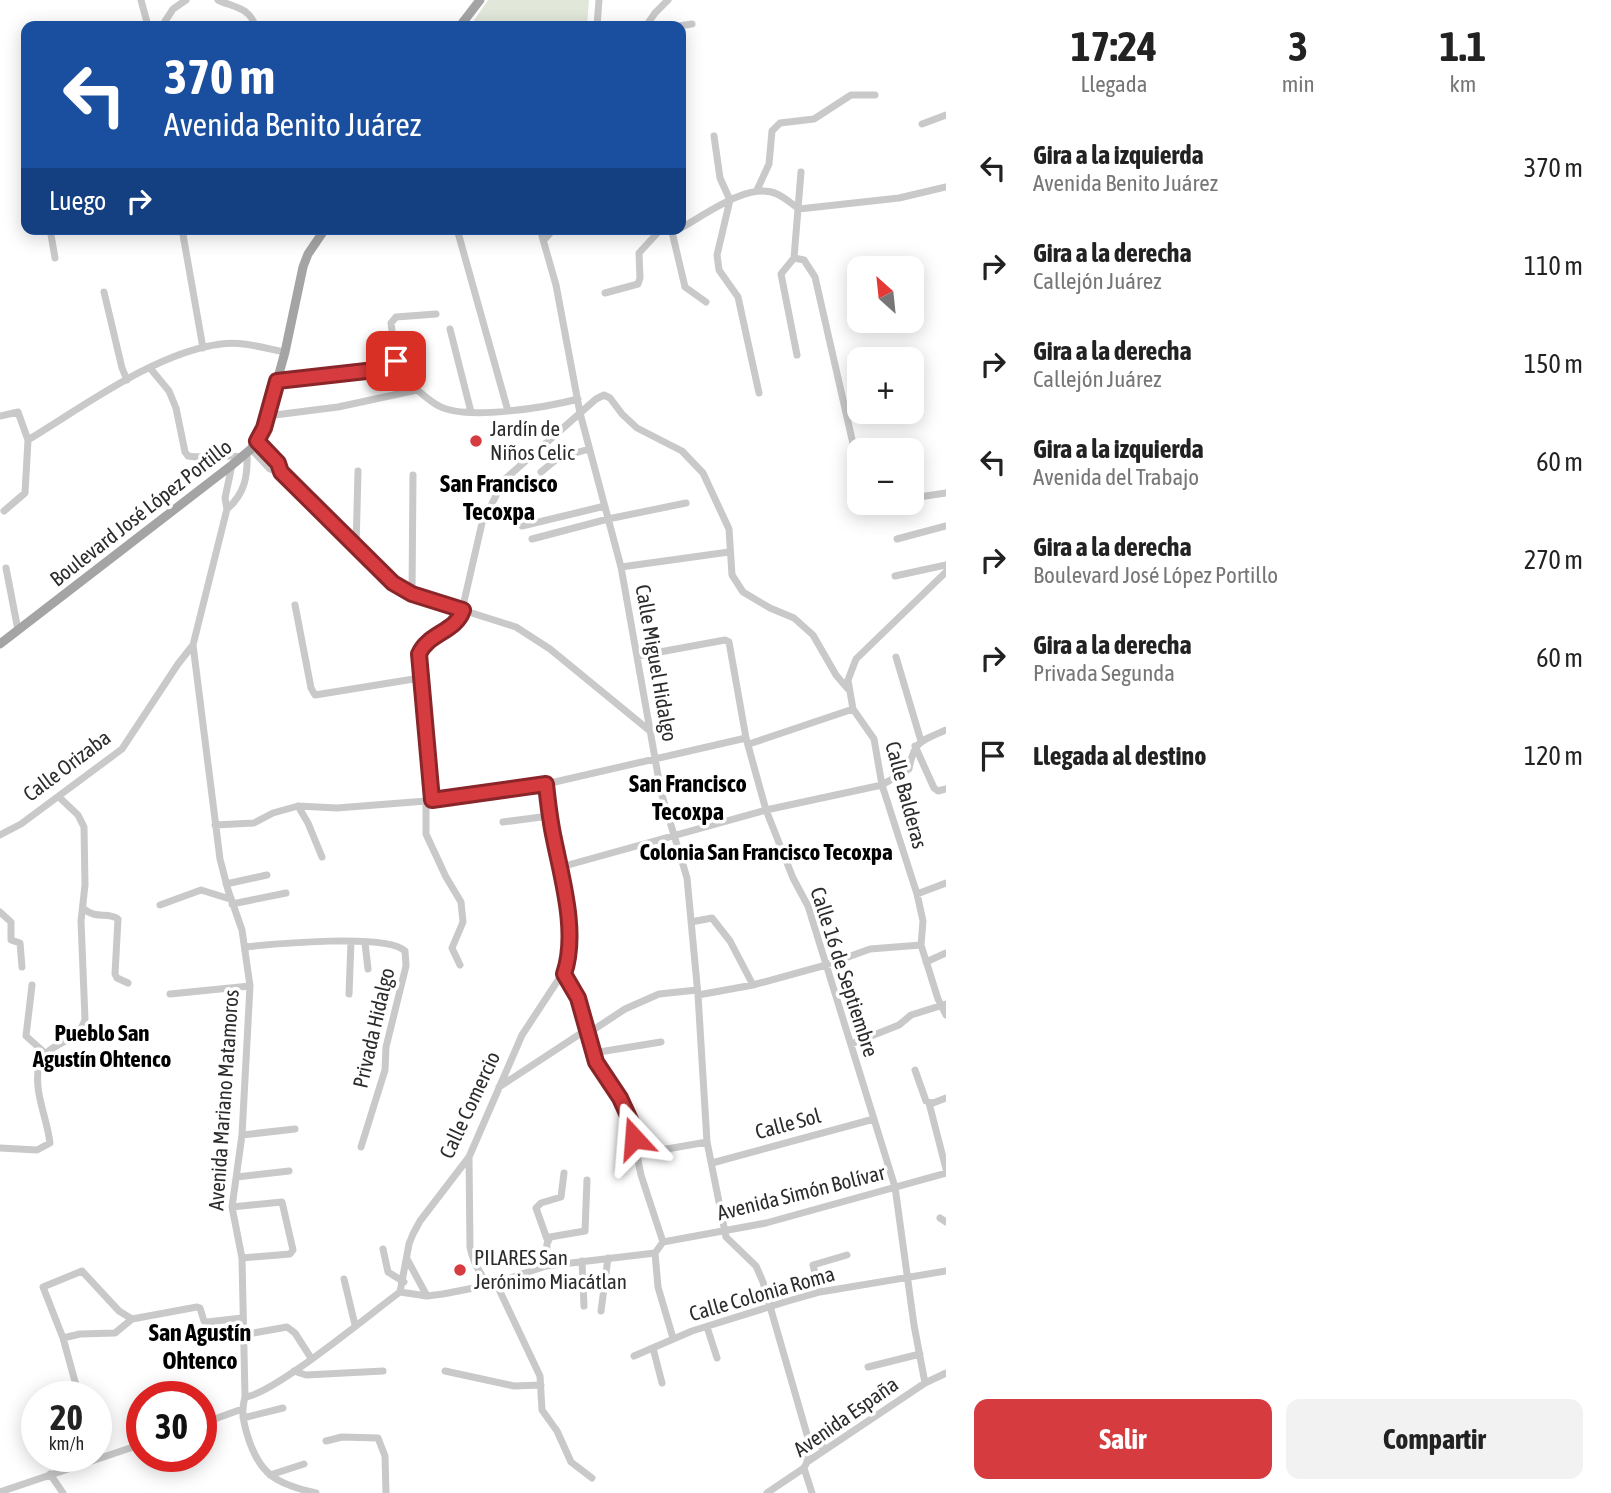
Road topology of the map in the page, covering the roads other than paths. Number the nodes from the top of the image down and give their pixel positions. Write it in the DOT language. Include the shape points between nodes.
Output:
graph roads {
  1 [pos="141,0"];
  2 [pos="169,0"];
  3 [pos="186,0"];
  4 [pos="218,0"];
  5 [pos="480,0"];
  6 [pos="599,0"];
  7 [pos="668,0"];
  8 [pos="173,9"];
  9 [pos="147,21"];
  10 [pos="165,21"];
  11 [pos="253,21"];
  12 [pos="464,21"];
  13 [pos="597,21"];
  14 [pos="649,21"];
  15 [pos="692,24"];
  16 [pos="686,25"];
  17 [pos="875,95"];
  18 [pos="946,115"];
  19 [pos="922,124"];
  20 [pos="714,136"];
  21 [pos="801,172"];
  22 [pos="946,187"];
  23 [pos="757,190"];
  24 [pos="730,200"];
  25 [pos="799,209"];
  26 [pos="686,222"];
  27 [pos="51,235"];
  28 [pos="183,235"];
  29 [pos="321,235"];
  30 [pos="459,235"];
  31 [pos="542,235"];
  32 [pos="549,235"];
  33 [pos="663,235"];
  34 [pos="672,235"];
  35 [pos="544,240"];
  36 [pos="55,258"];
  37 [pos="794,258"];
  38 [pos="104,292"];
  39 [pos="605,293"];
  40 [pos="706,302"];
  41 [pos="436,314"];
  42 [pos="450,328"];
  43 [pos="203,348"];
  44 [pos="285,352"];
  45 [pos="797,355"];
  46 [pos="150,368"];
  47 [pos="127,380"];
  48 [pos="277,381"];
  49 [pos="759,393"];
  50 [pos="578,399"];
  51 [pos="509,411"];
  52 [pos="471,412"];
  53 [pos="580,413"];
  54 [pos="0,415"];
  55 [pos="267,416"];
  56 [pos="852,438"];
  57 [pos="28,440"];
  58 [pos="589,449"];
  59 [pos="249,450"];
  60 [pos="232,466"];
  61 [pos="358,471"];
  62 [pos="541,472"];
  63 [pos="413,474"];
  64 [pos="946,493"];
  65 [pos="924,496"];
  66 [pos="686,503"];
  67 [pos="605,506"];
  68 [pos="227,509"];
  69 [pos="4,511"];
  70 [pos="608,519"];
  71 [pos="523,526"];
  72 [pos="946,526"];
  73 [pos="532,539"];
  74 [pos="897,539"];
  75 [pos="356,548"];
  76 [pos="729,552"];
  77 [pos="946,565"];
  78 [pos="621,567"];
  79 [pos="6,568"];
  80 [pos="946,572"];
  81 [pos="895,576"];
  82 [pos="412,594"];
  83 [pos="295,605"];
  84 [pos="463,610"];
  85 [pos="18,630"];
  86 [pos="0,644"];
  87 [pos="193,645"];
  88 [pos="638,656"];
  89 [pos="896,657"];
  90 [pos="420,678"];
  91 [pos="848,689"];
  92 [pos="853,709"];
  93 [pos="946,730"];
  94 [pos="651,731"];
  95 [pos="747,741"];
  96 [pos="918,743"];
  97 [pos="656,760"];
  98 [pos="546,784"];
  99 [pos="882,785"];
  100 [pos="946,789"];
  101 [pos="59,797"];
  102 [pos="429,801"];
  103 [pos="298,806"];
  104 [pos="766,810"];
  105 [pos="550,816"];
  106 [pos="503,822"];
  107 [pos="215,825"];
  108 [pos="0,835"];
  109 [pos="675,836"];
  110 [pos="321,858"];
  111 [pos="562,867"];
  112 [pos="267,875"];
  113 [pos="946,883"];
  114 [pos="226,884"];
  115 [pos="286,893"];
  116 [pos="917,894"];
  117 [pos="231,902"];
  118 [pos="160,905"];
  119 [pos="84,909"];
  120 [pos="0,912"];
  121 [pos="691,922"];
  122 [pos="351,943"];
  123 [pos="365,943"];
  124 [pos="921,945"];
  125 [pos="245,947"];
  126 [pos="946,953"];
  127 [pos="926,962"];
  128 [pos="460,965"];
  129 [pos="826,965"];
  130 [pos="22,967"];
  131 [pos="368,969"];
  132 [pos="564,974"];
  133 [pos="128,983"];
  134 [pos="32,985"];
  135 [pos="753,985"];
  136 [pos="250,986"];
  137 [pos="698,992"];
  138 [pos="170,994"];
  139 [pos="349,994"];
  140 [pos="944,1005"];
  141 [pos="946,1015"];
  142 [pos="587,1032"];
  143 [pos="661,1042"];
  144 [pos="851,1044"];
  145 [pos="45,1053"];
  146 [pos="593,1053"];
  147 [pos="915,1070"];
  148 [pos="499,1088"];
  149 [pos="946,1098"];
  150 [pos="929,1103"];
  151 [pos="874,1119"];
  152 [pos="295,1129"];
  153 [pos="243,1135"];
  154 [pos="707,1142"];
  155 [pos="361,1147"];
  156 [pos="0,1148"];
  157 [pos="638,1154"];
  158 [pos="469,1157"];
  159 [pos="712,1163"];
  160 [pos="289,1171"];
  161 [pos="946,1171"];
  162 [pos="564,1173"];
  163 [pos="237,1177"];
  164 [pos="587,1180"];
  165 [pos="895,1187"];
  166 [pos="232,1207"];
  167 [pos="724,1232"];
  168 [pos="547,1240"];
  169 [pos="663,1242"];
  170 [pos="383,1249"];
  171 [pos="655,1253"];
  172 [pos="847,1255"];
  173 [pos="242,1258"];
  174 [pos="406,1258"];
  175 [pos="608,1258"];
  176 [pos="582,1261"];
  177 [pos="546,1266"];
  178 [pos="946,1271"];
  179 [pos="344,1279"];
  180 [pos="908,1279"];
  181 [pos="404,1282"];
  182 [pos="492,1284"];
  183 [pos="400,1292"];
  184 [pos="820,1292"];
  185 [pos="427,1296"];
  186 [pos="584,1307"];
  187 [pos="771,1308"];
  188 [pos="601,1311"];
  189 [pos="242,1318"];
  190 [pos="132,1319"];
  191 [pos="355,1325"];
  192 [pos="707,1327"];
  193 [pos="242,1335"];
  194 [pos="63,1338"];
  195 [pos="673,1339"];
  196 [pos="653,1348"];
  197 [pos="920,1354"];
  198 [pos="634,1356"];
  199 [pos="311,1358"];
  200 [pos="717,1358"];
  201 [pos="868,1367"];
  202 [pos="294,1371"];
  203 [pos="383,1371"];
  204 [pos="445,1371"];
  205 [pos="946,1373"];
  206 [pos="75,1381"];
  207 [pos="662,1383"];
  208 [pos="925,1383"];
  209 [pos="541,1385"];
  210 [pos="245,1397"];
  211 [pos="284,1408"];
  212 [pos="242,1414"];
  213 [pos="217,1419"];
  214 [pos="808,1438"];
  215 [pos="326,1441"];
  216 [pos="826,1449"];
  217 [pos="304,1464"];
  218 [pos="806,1465"];
  219 [pos="56,1472"];
  220 [pos="50,1474"];
  221 [pos="270,1475"];
  222 [pos="592,1478"];
  223 [pos="0,1492"];
  224 [pos="63,1493"];
  225 [pos="316,1493"];
  226 [pos="386,1493"];
  227 [pos="767,1493"];
  228 [pos="812,1493"];
  1 -- 9 [label="street"];
  2 -- 8 [label="street"];
  3 -- 8 [label="street"];
  4 -- 11 [label="street"];
  5 -- 12 [label="main road"];
  6 -- 13 [label="street"];
  7 -- 14 [label="street"];
  8 -- 10 [label="street"];
  15 -- 16 [label="street"];
  17 -- 23 [label="street" via="852,95 814,119 780,123 772,131 769,164"];
  18 -- 19 [label="street"];
  20 -- 24 [label="street" via="720,178"];
  21 -- 25 [label="street"];
  22 -- 25 [label="street" via="899,198"];
  23 -- 24 [label="street"];
  23 -- 25 [label="street" via="775,193"];
  24 -- 26 [label="street"];
  24 -- 49 [label="street" via="717,255 719,270 737,297"];
  25 -- 37 [label="street"];
  27 -- 36 [label="street"];
  28 -- 43 [label="street"];
  29 -- 44 [label="main road, Boulevard José López Portillo" via="303,267"];
  30 -- 51 [label="street"];
  31 -- 35 [label="street, Calle Miguel Hidalgo"];
  32 -- 35 [label="street"];
  33 -- 39 [label="street" via="639,253 638,284"];
  34 -- 40 [label="street" via="685,287"];
  35 -- 50 [label="street, Calle Miguel Hidalgo"];
  37 -- 45 [label="street" via="781,274"];
  37 -- 56 [label="street" via="804,260 815,277"];
  38 -- 47 [label="street"];
  41 -- 48 [label="street" via="396,317 391,323 393,368"];
  42 -- 52 [label="street"];
  43 -- 44 [label="street" via="246,344"];
  43 -- 46 [label="street"];
  44 -- 48 [label="main road, Boulevard José López Portillo"];
  46 -- 47 [label="street"];
  46 -- 59 [label="street" via="169,391 188,456 209,458"];
  47 -- 57 [label="street"];
  48 -- 55 [label="main road, Boulevard José López Portillo"];
  50 -- 51 [label="street"];
  50 -- 53 [label="street, Calle Miguel Hidalgo"];
  51 -- 52 [label="street"];
  52 -- 55 [label="street" via="441,407 417,390"];
  53 -- 58 [label="street, Calle Miguel Hidalgo"];
  53 -- 76 [label="street" via="604,395 637,428 682,451 703,473 717,500 729,529"];
  53 -- 84 [label="street" via="504,480 482,523"];
  54 -- 57 [label="street" via="18,412"];
  55 -- 59 [label="main road, Boulevard José López Portillo"];
  57 -- 69 [label="street" via="25,493"];
  58 -- 62 [label="street" via="558,458"];
  58 -- 67 [label="street, Calle Miguel Hidalgo"];
  59 -- 60 [label="main road, Boulevard José López Portillo"];
  59 -- 68 [label="street, Avenida Mariano Matamoros" via="244,486"];
  59 -- 75 [label="street" via="281,472"];
  60 -- 68 [label="street, Avenida Mariano Matamoros"];
  60 -- 85 [label="main road, Boulevard José López Portillo"];
  61 -- 75 [label="street"];
  63 -- 82 [label="street"];
  64 -- 65 [label="street"];
  66 -- 70 [label="street"];
  67 -- 70 [label="street, Calle Miguel Hidalgo"];
  67 -- 71 [label="street"];
  68 -- 87 [label="street, Avenida Mariano Matamoros"];
  70 -- 73 [label="street"];
  70 -- 78 [label="street, Calle Miguel Hidalgo"];
  72 -- 74 [label="street"];
  75 -- 82 [label="street" via="393,583"];
  76 -- 78 [label="street"];
  76 -- 91 [label="street" via="732,575 743,592 794,618 813,635"];
  77 -- 81 [label="street"];
  78 -- 88 [label="street, Calle Miguel Hidalgo"];
  79 -- 85 [label="street"];
  80 -- 91 [label="street" via="856,659"];
  82 -- 84 [label="street"];
  83 -- 90 [label="street" via="315,695"];
  84 -- 90 [label="street" via="458,622 422,646"];
  84 -- 94 [label="street" via="516,627"];
  85 -- 86 [label="main road, Boulevard José López Portillo"];
  87 -- 101 [label="street, Calle Orizaba" via="122,749"];
  87 -- 107 [label="street, Avenida Mariano Matamoros"];
  88 -- 94 [label="street, Calle Miguel Hidalgo"];
  88 -- 95 [label="street, Calle 16 de Septiembre" via="724,640 730,646"];
  89 -- 96 [label="street"];
  90 -- 102 [label="street"];
  91 -- 92 [label="street"];
  92 -- 95 [label="street"];
  92 -- 99 [label="street, Calle Balderas" via="874,739"];
  93 -- 96 [label="street"];
  94 -- 97 [label="street, Calle Miguel Hidalgo"];
  95 -- 97 [label="street"];
  95 -- 104 [label="street, Calle 16 de Septiembre"];
  96 -- 99 [label="street" via="909,769"];
  96 -- 100 [label="street" via="934,788"];
  97 -- 98 [label="street"];
  97 -- 109 [label="street, Calle Miguel Hidalgo"];
  98 -- 102 [label="street"];
  98 -- 105 [label="street"];
  99 -- 104 [label="street"];
  99 -- 116 [label="street, Calle Balderas"];
  101 -- 108 [label="street, Calle Orizaba"];
  101 -- 119 [label="street" via="78,815 83,827"];
  102 -- 103 [label="street"];
  102 -- 128 [label="street" via="426,834 461,902 463,922 452,948"];
  103 -- 107 [label="street" via="254,823"];
  103 -- 110 [label="street"];
  104 -- 109 [label="street"];
  104 -- 129 [label="street, Calle 16 de Septiembre" via="808,906"];
  105 -- 106 [label="street"];
  105 -- 111 [label="street"];
  107 -- 114 [label="street, Avenida Mariano Matamoros"];
  109 -- 111 [label="street"];
  109 -- 121 [label="street, Calle Miguel Hidalgo" via="687,878"];
  111 -- 132 [label="street" via="570,950"];
  112 -- 114 [label="street"];
  113 -- 116 [label="street"];
  114 -- 117 [label="street, Avenida Mariano Matamoros"];
  115 -- 117 [label="street"];
  116 -- 124 [label="street, Calle Balderas" via="923,921"];
  117 -- 118 [label="street" via="201,890"];
  117 -- 125 [label="street, Avenida Mariano Matamoros"];
  119 -- 133 [label="street" via="118,919 115,975"];
  119 -- 145 [label="street" via="83,1026"];
  120 -- 130 [label="street" via="11,922 11,940 20,943"];
  121 -- 135 [label="street" via="712,918"];
  121 -- 137 [label="street, Calle Miguel Hidalgo"];
  122 -- 123 [label="street, Privada Hidalgo"];
  122 -- 125 [label="street, Privada Hidalgo" via="302,941"];
  122 -- 139 [label="street"];
  123 -- 131 [label="street"];
  123 -- 155 [label="street, Privada Hidalgo" via="400,946 407,958 386,1046 385,1070"];
  124 -- 127 [label="street, Calle Balderas"];
  124 -- 129 [label="street" via="870,949"];
  125 -- 136 [label="street, Avenida Mariano Matamoros"];
  126 -- 127 [label="street"];
  127 -- 140 [label="street, Calle Balderas"];
  129 -- 135 [label="street"];
  129 -- 144 [label="street, Calle 16 de Septiembre"];
  132 -- 142 [label="street" via="578,998"];
  132 -- 148 [label="street, Calle Comercio" via="522,1035"];
  134 -- 145 [label="street" via="26,1036"];
  135 -- 137 [label="street"];
  136 -- 138 [label="street"];
  136 -- 153 [label="street, Avenida Mariano Matamoros"];
  137 -- 142 [label="street" via="659,994"];
  137 -- 154 [label="street, Calle Miguel Hidalgo"];
  140 -- 141 [label="street, Calle Balderas"];
  140 -- 144 [label="street" via="911,1015 899,1025"];
  142 -- 146 [label="street"];
  142 -- 148 [label="street"];
  143 -- 146 [label="street"];
  144 -- 151 [label="street, Calle 16 de Septiembre"];
  145 -- 156 [label="street" via="39,1068 39,1097 50,1143 37,1150"];
  146 -- 157 [label="street" via="631,1122"];
  147 -- 150 [label="street"];
  148 -- 158 [label="street, Calle Comercio"];
  149 -- 150 [label="street"];
  150 -- 161 [label="street"];
  151 -- 159 [label="street, Calle Sol"];
  151 -- 165 [label="street, Calle 16 de Septiembre"];
  152 -- 153 [label="street"];
  153 -- 163 [label="street, Avenida Mariano Matamoros"];
  154 -- 157 [label="street"];
  154 -- 159 [label="street, Calle Miguel Hidalgo"];
  157 -- 169 [label="street"];
  158 -- 174 [label="street, Calle Comercio" via="420,1221"];
  158 -- 182 [label="street" via="470,1247 476,1266"];
  159 -- 167 [label="street, Calle Miguel Hidalgo"];
  160 -- 163 [label="street"];
  161 -- 165 [label="street, Avenida Simón Bolívar"];
  162 -- 168 [label="street" via="561,1197 536,1208"];
  163 -- 166 [label="street, Avenida Mariano Matamoros"];
  164 -- 168 [label="street" via="585,1231"];
  165 -- 167 [label="street, Avenida Simón Bolívar"];
  165 -- 180 [label="street, Calle 16 de Septiembre"];
  166 -- 173 [label="street, Avenida Mariano Matamoros"];
  166 -- 173 [label="street" via="282,1204 293,1252"];
  167 -- 169 [label="street, Avenida Simón Bolívar"];
  167 -- 187 [label="street" via="729,1243 756,1266"];
  168 -- 177 [label="street"];
  169 -- 171 [label="street"];
  170 -- 181 [label="street" via="388,1272"];
  171 -- 175 [label="street"];
  171 -- 195 [label="street" via="658,1287"];
  172 -- 184 [label="street" via="813,1265"];
  173 -- 189 [label="street, Avenida Mariano Matamoros"];
  174 -- 181 [label="street, Calle Comercio"];
  174 -- 185 [label="street"];
  175 -- 176 [label="street"];
  175 -- 188 [label="street"];
  176 -- 177 [label="street"];
  176 -- 186 [label="street"];
  177 -- 182 [label="street"];
  178 -- 180 [label="street, Calle Colonia Roma"];
  179 -- 191 [label="street"];
  180 -- 184 [label="street, Calle Colonia Roma"];
  180 -- 197 [label="street, Calle 16 de Septiembre"];
  181 -- 183 [label="street, Calle Comercio"];
  182 -- 185 [label="street"];
  182 -- 209 [label="street"];
  183 -- 185 [label="street"];
  183 -- 191 [label="street"];
  184 -- 187 [label="street, Calle Colonia Roma"];
  187 -- 192 [label="street, Calle Colonia Roma"];
  187 -- 214 [label="street"];
  189 -- 190 [label="street" via="207,1322 197,1307"];
  189 -- 193 [label="street, Avenida Mariano Matamoros"];
  190 -- 194 [label="street" via="115,1333"];
  190 -- 194 [label="street" via="82,1271 43,1287"];
  191 -- 199 [label="street"];
  192 -- 195 [label="street, Calle Colonia Roma"];
  192 -- 200 [label="street"];
  193 -- 199 [label="street" via="287,1327"];
  193 -- 210 [label="street, Avenida Mariano Matamoros"];
  194 -- 206 [label="street"];
  195 -- 196 [label="street, Calle Colonia Roma"];
  196 -- 198 [label="street, Calle Colonia Roma"];
  196 -- 207 [label="street"];
  197 -- 201 [label="street"];
  197 -- 208 [label="street, Calle 16 de Septiembre"];
  199 -- 202 [label="street"];
  202 -- 203 [label="street" via="306,1375"];
  202 -- 210 [label="street" via="259,1394"];
  204 -- 209 [label="street" via="514,1386"];
  205 -- 208 [label="street, Avenida España"];
  208 -- 216 [label="street, Avenida España"];
  209 -- 222 [label="street" via="542,1410 567,1456"];
  210 -- 212 [label="street, Avenida Mariano Matamoros"];
  211 -- 212 [label="street"];
  212 -- 213 [label="street"];
  212 -- 221 [label="street" via="255,1456"];
  214 -- 216 [label="street"];
  214 -- 218 [label="street"];
  215 -- 226 [label="street" via="378,1438 385,1456"];
  216 -- 218 [label="street, Avenida España"];
  217 -- 221 [label="street"];
  218 -- 227 [label="street, Avenida España"];
  218 -- 228 [label="street"];
  219 -- 220 [label="street"];
  220 -- 223 [label="street"];
  220 -- 224 [label="street"];
  221 -- 225 [label="street"];
}
